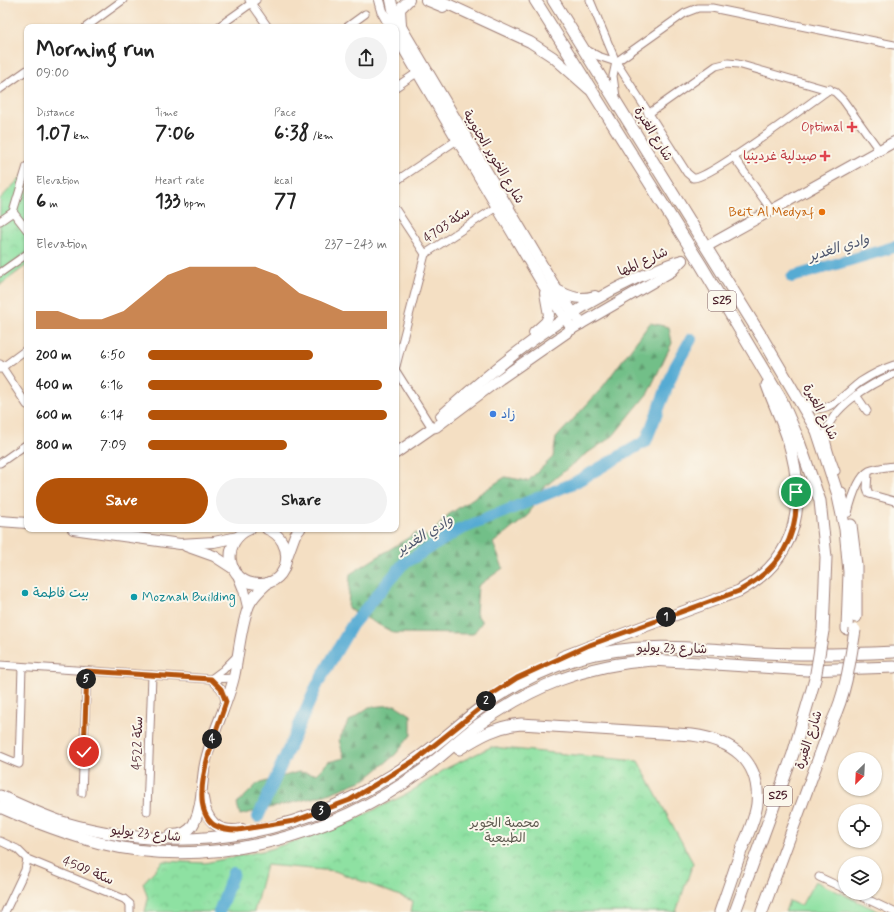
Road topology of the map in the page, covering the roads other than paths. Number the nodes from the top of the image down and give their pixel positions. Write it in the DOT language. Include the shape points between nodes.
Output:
graph roads {
  1 [pos="123,0"];
  2 [pos="391,0"];
  3 [pos="408,0"];
  4 [pos="426,0"];
  5 [pos="439,0"];
  6 [pos="535,0"];
  7 [pos="553,0"];
  8 [pos="590,0"];
  9 [pos="252,1"];
  10 [pos="379,1"];
  11 [pos="365,14"];
  12 [pos="90,24"];
  13 [pos="222,24"];
  14 [pos="266,24"];
  15 [pos="351,24"];
  16 [pos="390,24"];
  17 [pos="397,24"];
  18 [pos="493,24"];
  19 [pos="399,33"];
  20 [pos="894,45"];
  21 [pos="581,47"];
  22 [pos="616,62"];
  23 [pos="24,72"];
  24 [pos="418,72"];
  25 [pos="399,85"];
  26 [pos="0,89"];
  27 [pos="830,89"];
  28 [pos="592,92"];
  29 [pos="618,104"];
  30 [pos="648,114"];
  31 [pos="457,140"];
  32 [pos="894,142"];
  33 [pos="879,150"];
  34 [pos="734,156"];
  35 [pos="399,179"];
  36 [pos="24,182"];
  37 [pos="498,206"];
  38 [pos="772,211"];
  39 [pos="13,212"];
  40 [pos="399,215"];
  41 [pos="0,221"];
  42 [pos="24,226"];
  43 [pos="712,244"];
  44 [pos="425,254"];
  45 [pos="24,256"];
  46 [pos="0,273"];
  47 [pos="543,285"];
  48 [pos="557,290"];
  49 [pos="604,294"];
  50 [pos="569,316"];
  51 [pos="581,324"];
  52 [pos="572,329"];
  53 [pos="531,342"];
  54 [pos="24,351"];
  55 [pos="399,354"];
  56 [pos="759,362"];
  57 [pos="894,365"];
  58 [pos="1,366"];
  59 [pos="894,374"];
  60 [pos="399,376"];
  61 [pos="794,390"];
  62 [pos="856,395"];
  63 [pos="24,400"];
  64 [pos="867,411"];
  65 [pos="432,428"];
  66 [pos="24,446"];
  67 [pos="399,451"];
  68 [pos="0,463"];
  69 [pos="894,466"];
  70 [pos="869,471"];
  71 [pos="894,501"];
  72 [pos="848,513"];
  73 [pos="0,521"];
  74 [pos="24,523"];
  75 [pos="98,532"];
  76 [pos="246,532"];
  77 [pos="272,532"];
  78 [pos="298,532"];
  79 [pos="238,537"];
  80 [pos="180,544"];
  81 [pos="287,557"];
  82 [pos="236,572"];
  83 [pos="269,582"];
  84 [pos="248,607"];
  85 [pos="851,629"];
  86 [pos="894,652"];
  87 [pos="238,656"];
  88 [pos="0,665"];
  89 [pos="894,666"];
  90 [pos="22,667"];
  91 [pos="87,671"];
  92 [pos="152,675"];
  93 [pos="234,678"];
  94 [pos="211,679"];
  95 [pos="226,702"];
  96 [pos="478,710"];
  97 [pos="0,756"];
  98 [pos="423,770"];
  99 [pos="202,790"];
  100 [pos="82,793"];
  101 [pos="0,796"];
  102 [pos="0,806"];
  103 [pos="147,811"];
  104 [pos="294,821"];
  105 [pos="94,830"];
  106 [pos="0,841"];
  107 [pos="28,859"];
  108 [pos="819,877"];
  109 [pos="838,886"];
  110 [pos="869,900"];
  111 [pos="5,912"];
  112 [pos="130,912"];
  113 [pos="720,912"];
  114 [pos="735,912"];
  115 [pos="762,912"];
  116 [pos="894,912"];
  1 -- 12 [label="street"];
  2 -- 17 [label="street, شارع الخوير الجنوبية"];
  3 -- 19 [label="street" via="400,9"];
  4 -- 18 [label="street" via="473,19"];
  5 -- 18 [label="street"];
  6 -- 28 [label="main road, شارع الغبرة / S25"];
  7 -- 21 [label="main road, شارع الغبرة / S25"];
  8 -- 22 [label="street"];
  9 -- 13 [label="street"];
  9 -- 14 [label="street"];
  10 -- 16 [label="street"];
  11 -- 15 [label="street"];
  18 -- 28 [label="street" via="541,49"];
  19 -- 24 [label="street, شارع الخوير الجنوبية"];
  19 -- 48 [label="street, شارع الخوير الجنوبية"];
  20 -- 22 [label="street" via="705,7 685,13"];
  21 -- 22 [label="street"];
  21 -- 29 [label="main road, شارع الغبرة / S25"];
  22 -- 29 [label="street" via="613,84"];
  22 -- 30 [label="street"];
  23 -- 26 [label="street"];
  24 -- 25 [label="street"];
  24 -- 31 [label="street, شارع الخوير الجنوبية"];
  27 -- 30 [label="street" via="738,64 722,64 711,69"];
  27 -- 33 [label="street" via="840,95"];
  27 -- 34 [label="street"];
  28 -- 56 [label="main road, شارع الغبرة / S25"];
  29 -- 61 [label="main road, شارع الغبرة / S25"];
  30 -- 34 [label="street" via="687,173 694,178 701,177"];
  31 -- 35 [label="street"];
  31 -- 37 [label="street, شارع الخوير الجنوبية"];
  32 -- 33 [label="street"];
  33 -- 38 [label="street"];
  34 -- 38 [label="street"];
  36 -- 39 [label="street"];
  37 -- 44 [label="street, 4703 سكة"];
  37 -- 47 [label="street, شارع الخوير الجنوبية"];
  38 -- 43 [label="street"];
  39 -- 41 [label="street"];
  39 -- 42 [label="street"];
  40 -- 44 [label="street"];
  44 -- 55 [label="street, 4703 سكة"];
  45 -- 46 [label="street"];
  47 -- 50 [label="street, شارع الخوير الجنوبية"];
  47 -- 53 [label="street" via="549,315 546,322 533,335"];
  48 -- 49 [label="street" via="570,297 582,299"];
  48 -- 50 [label="street, شارع الخوير الجنوبية"];
  49 -- 50 [label="street, شارع المها"];
  49 -- 51 [label="street, شارع المها" via="670,263 682,260 672,271"];
  50 -- 51 [label="street, شارع الخوير الجنوبية"];
  50 -- 52 [label="street, شارع الخوير الجنوبية"];
  50 -- 53 [label="street, شارع المها"];
  51 -- 52 [label="street, شارع المها"];
  52 -- 65 [label="street, شارع المها"];
  53 -- 65 [label="street, شارع المها" via="492,370 432,423"];
  54 -- 58 [label="street"];
  56 -- 96 [label="main road" via="787,437 797,504 792,532 771,568 761,578 739,591 549,662 492,694"];
  56 -- 114 [label="main road, شارع الغبرة / S25, bridge" via="781,399 820,502 826,557 823,631 814,679 793,754"];
  57 -- 61 [label="street" via="861,382 832,406 815,409 809,407"];
  58 -- 63 [label="street"];
  59 -- 62 [label="street"];
  60 -- 65 [label="street"];
  61 -- 85 [label="main road, شارع الغبرة / S25" via="817,431 837,492 845,529"];
  62 -- 64 [label="street"];
  62 -- 72 [label="street" via="840,409 826,435"];
  65 -- 67 [label="street, شارع المها"];
  66 -- 68 [label="street"];
  69 -- 70 [label="street"];
  70 -- 71 [label="street" via="869,494"];
  70 -- 72 [label="street" via="854,493"];
  72 -- 85 [label="main road" via="854,538 856,565"];
  73 -- 74 [label="street"];
  75 -- 80 [label="street"];
  76 -- 79 [label="street"];
  77 -- 81 [label="street" via="283,541"];
  78 -- 81 [label="street"];
  79 -- 80 [label="street" via="214,542"];
  79 -- 82 [label="street" via="230,556"];
  80 -- 82 [label="street" via="214,556"];
  81 -- 83 [label="street" via="282,573"];
  82 -- 83 [label="street" via="252,583"];
  82 -- 84 [label="street"];
  83 -- 84 [label="street"];
  84 -- 87 [label="street"];
  85 -- 115 [label="main road, شارع الغبرة / S25, bridge" via="832,722"];
  86 -- 96 [label="main road, شارع 23 يوليو" via="768,653 665,646 617,650 575,659 552,668"];
  87 -- 93 [label="street"];
  87 -- 94 [label="street"];
  88 -- 90 [label="street"];
  89 -- 98 [label="main road, شارع 23 يوليو" via="807,670 652,660 583,670 530,692 505,706"];
  90 -- 91 [label="street"];
  90 -- 97 [label="street" via="19,764"];
  91 -- 92 [label="street"];
  91 -- 100 [label="street"];
  92 -- 94 [label="street"];
  92 -- 103 [label="street, سكة 4522"];
  93 -- 94 [label="street"];
  93 -- 95 [label="street"];
  94 -- 95 [label="street" via="221,689"];
  95 -- 99 [label="street" via="211,742"];
  96 -- 104 [label="main road, شارع 23 يوليو" via="417,759 380,783 350,800"];
  98 -- 102 [label="main road, شارع 23 يوليو" via="372,803 348,815 269,842 198,852 161,852 101,843 65,832"];
  98 -- 113 [label="main road" via="478,736 510,725 692,735 724,742 742,755 747,763 755,783 756,805"];
  99 -- 104 [label="street" via="208,818 223,828 238,830"];
  99 -- 105 [label="street" via="194,825 179,835"];
  101 -- 105 [label="main road, شارع 23 يوليو" via="60,821"];
  104 -- 105 [label="main road, شارع 23 يوليو" via="250,833 189,839 155,840"];
  106 -- 107 [label="street, سكة 4509" via="17,849"];
  107 -- 111 [label="street"];
  107 -- 112 [label="street, سكة 4509" via="124,899 130,904"];
  108 -- 109 [label="street"];
  110 -- 116 [label="street"];
}
